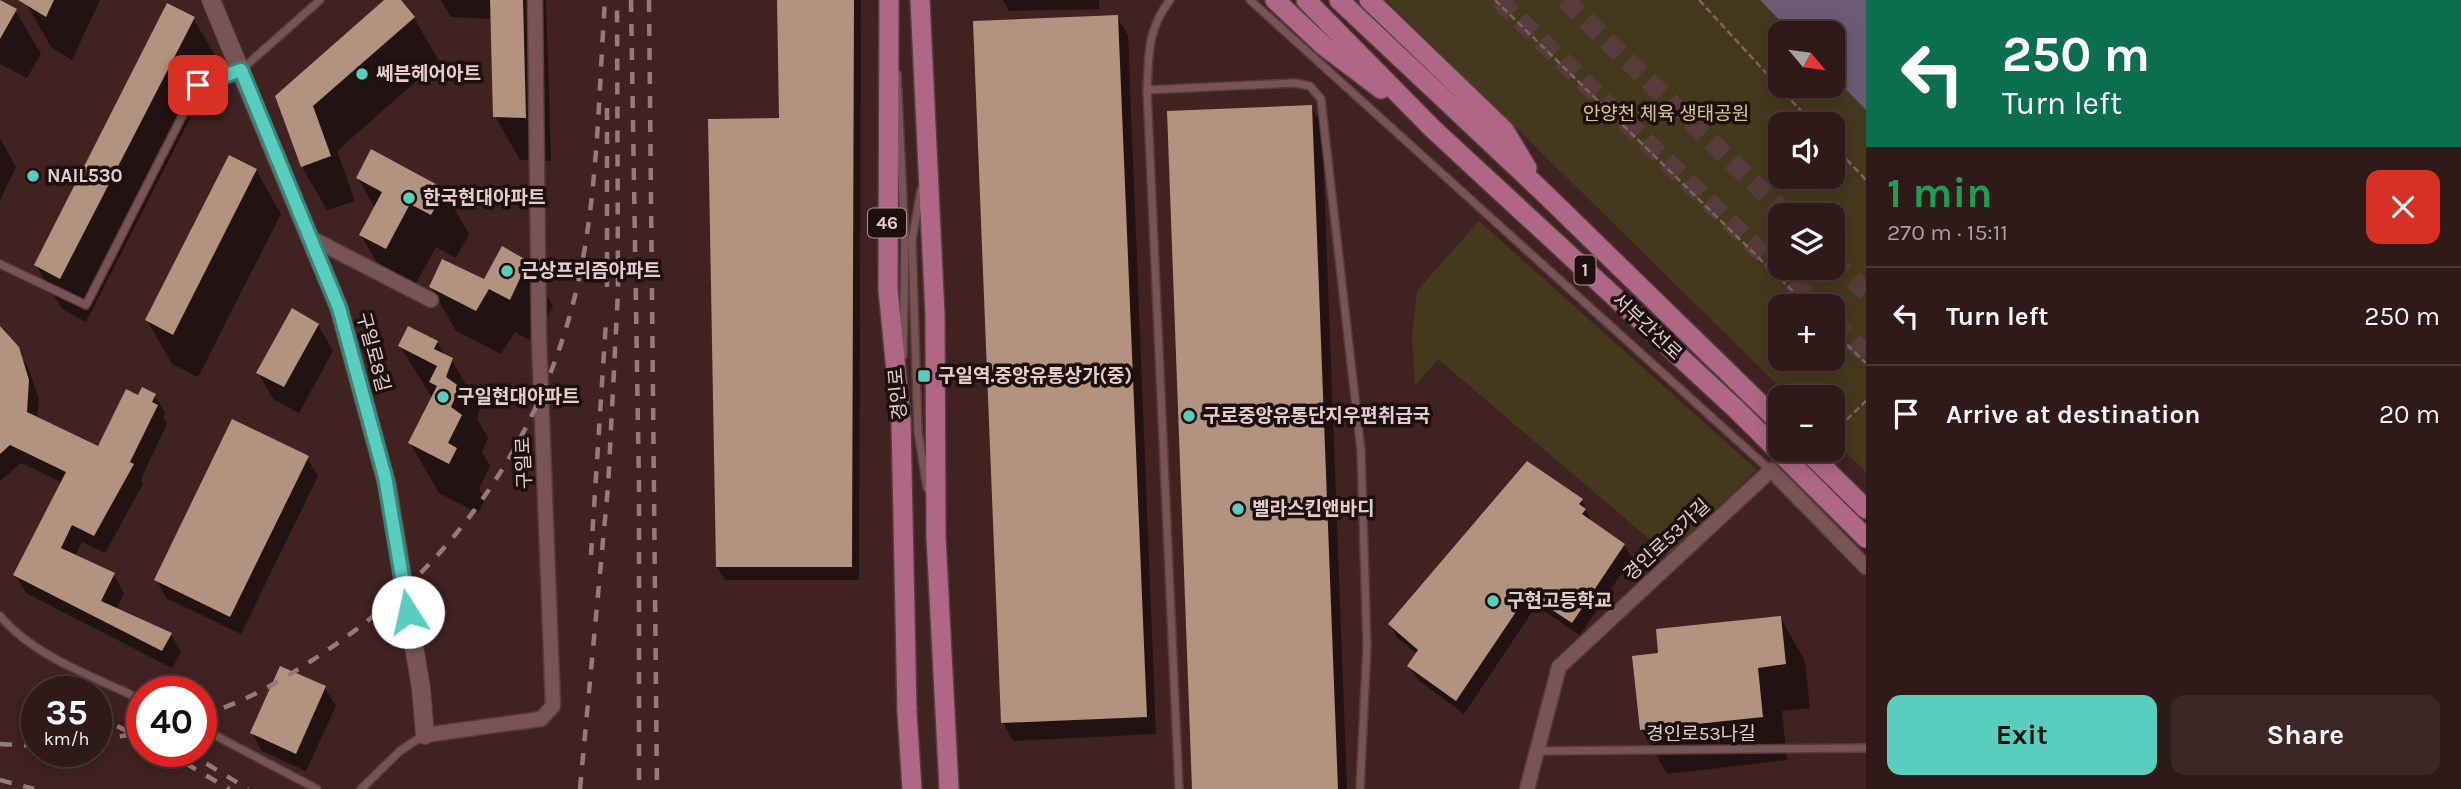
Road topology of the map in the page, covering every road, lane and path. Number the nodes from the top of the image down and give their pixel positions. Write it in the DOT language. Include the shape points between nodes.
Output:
graph roads {
  1 [pos="211,0"];
  2 [pos="320,0"];
  3 [pos="535,0"];
  4 [pos="889,0"];
  5 [pos="920,0"];
  6 [pos="1170,0"];
  7 [pos="1250,0"];
  8 [pos="1275,0"];
  9 [pos="1306,0"];
  10 [pos="1339,0"];
  11 [pos="1369,0"];
  12 [pos="1495,0"];
  13 [pos="1699,0"];
  14 [pos="241,70"];
  15 [pos="1147,90"];
  16 [pos="1802,112"];
  17 [pos="1433,129"];
  18 [pos="1845,158"];
  19 [pos="1866,180"];
  20 [pos="1543,192"];
  21 [pos="309,237"];
  22 [pos="0,264"];
  23 [pos="1796,294"];
  24 [pos="431,300"];
  25 [pos="1845,342"];
  26 [pos="1866,362"];
  27 [pos="1866,401"];
  28 [pos="1768,412"];
  29 [pos="1845,421"];
  30 [pos="1818,462"];
  31 [pos="1771,470"];
  32 [pos="1866,509"];
  33 [pos="1866,538"];
  34 [pos="1866,567"];
  35 [pos="0,616"];
  36 [pos="126,692"];
  37 [pos="425,735"];
  38 [pos="217,736"];
  39 [pos="1866,748"];
  40 [pos="1537,751"];
  41 [pos="317,789"];
  42 [pos="361,789"];
  43 [pos="912,789"];
  44 [pos="949,789"];
  45 [pos="1179,789"];
  46 [pos="1360,789"];
  47 [pos="1527,789"];
  1 -- 14 [label="street, 구일로8길"];
  2 -- 14 [label="lane"];
  3 -- 37 [label="street, 구일로" via="539,340 553,706 541,719"];
  4 -- 43 [label="main road, 경인로 / 46" via="888,290 901,421"];
  5 -- 44 [label="main road, 경인로 / 46" via="936,315 936,537"];
  6 -- 15 [label="lane" via="1154,20"];
  7 -- 31 [label="lane"];
  8 -- 17 [label="main road" via="1324,46"];
  9 -- 17 [label="main road, 서부간선로 / 1"];
  10 -- 20 [label="main road, 서부간선로 / 1"];
  11 -- 20 [label="main road" via="1504,130"];
  12 -- 23 [label="path"];
  13 -- 16 [label="path"];
  14 -- 21 [label="street, 구일로8길"];
  14 -- 22 [label="lane" via="198,85 86,305"];
  15 -- 45 [label="lane"];
  15 -- 46 [label="lane" via="1294,83 1310,86 1321,99 1360,451 1367,646"];
  17 -- 33 [label="main road, 서부간선로 / 1" via="1736,409"];
  18 -- 19 [label="path"];
  20 -- 28 [label="main road, 서부간선로 / 1"];
  21 -- 24 [label="street"];
  21 -- 37 [label="street, 구일로8길" via="339,308 385,477"];
  25 -- 26 [label="path"];
  27 -- 29 [label="path"];
  30 -- 32 [label="main road"];
  31 -- 34 [label="street"];
  31 -- 40 [label="street, 경인로53가길" via="1559,667"];
  35 -- 36 [label="lane" via="43,652"];
  37 -- 42 [label="lane" via="400,751"];
  38 -- 41 [label="lane"];
  39 -- 40 [label="lane, 경인로53나길"];
  40 -- 47 [label="street, 경인로53가길"];
}
